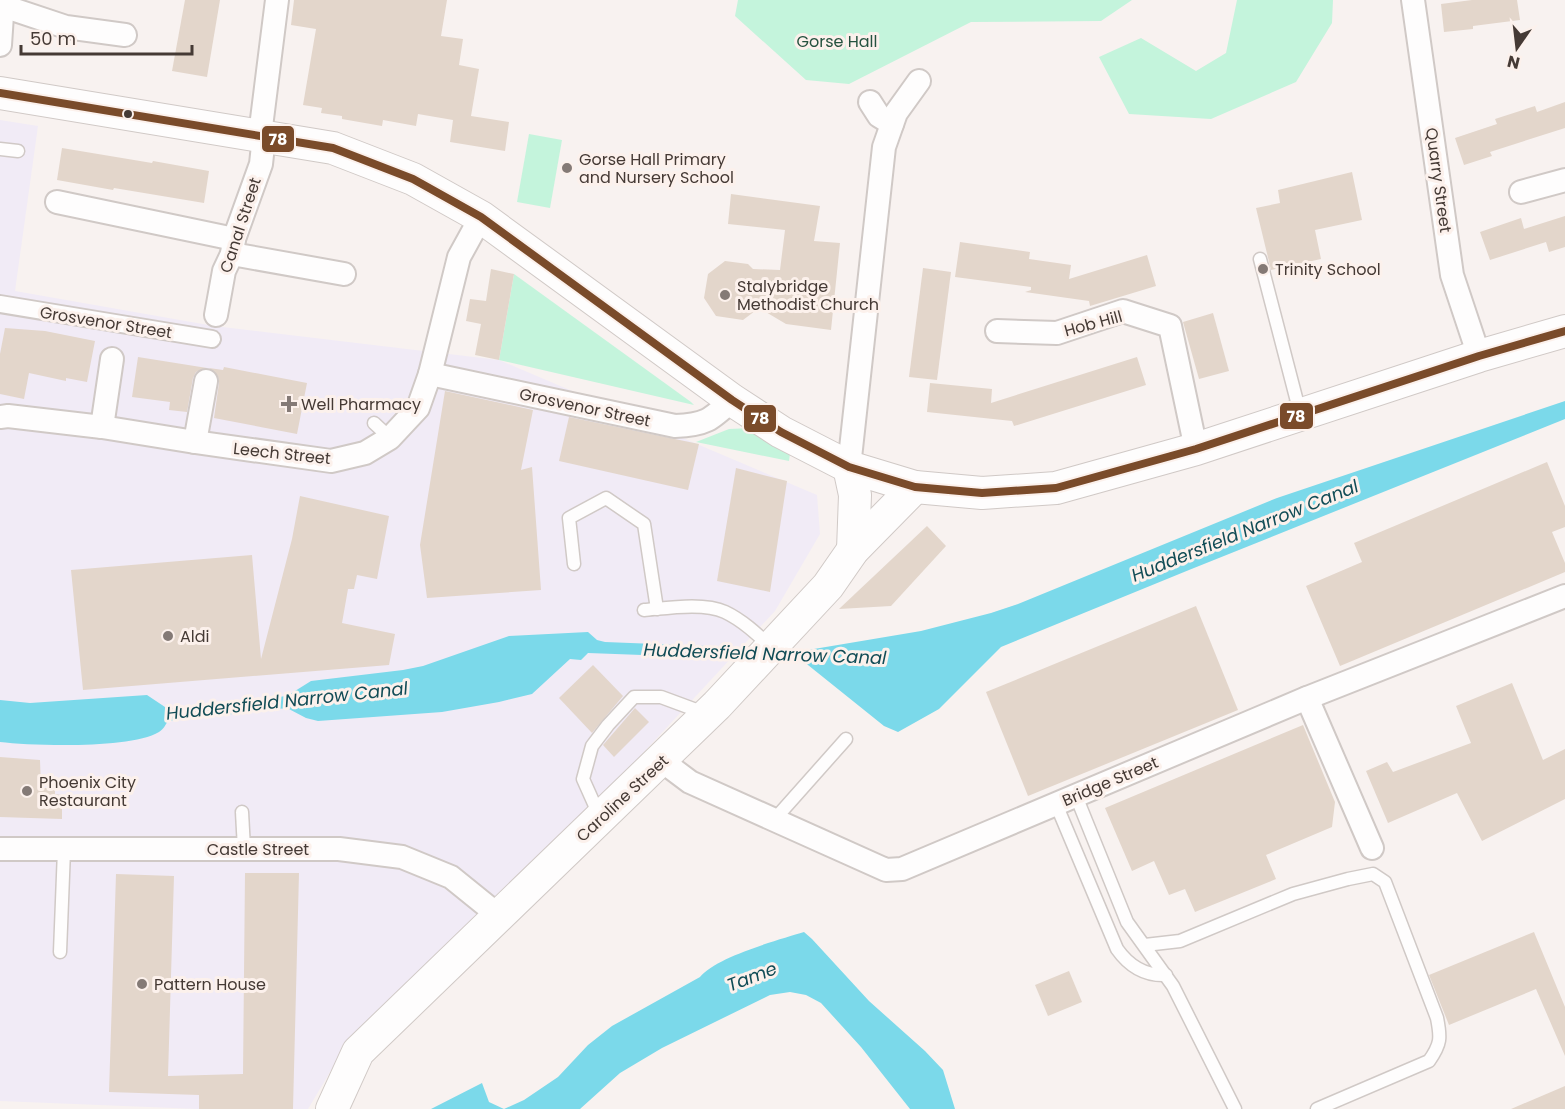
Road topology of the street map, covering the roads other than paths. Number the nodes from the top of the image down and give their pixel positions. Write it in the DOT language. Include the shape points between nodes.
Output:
graph roads {
  1 [pos="278,0"];
  2 [pos="1413,0"];
  3 [pos="3,3"];
  4 [pos="125,35"];
  5 [pos="0,45"];
  6 [pos="919,81"];
  7 [pos="0,93"];
  8 [pos="870,102"];
  9 [pos="892,124"];
  10 [pos="262,135"];
  11 [pos="0,149"];
  12 [pos="18,151"];
  13 [pos="1565,180"];
  14 [pos="1521,192"];
  15 [pos="57,202"];
  16 [pos="482,217"];
  17 [pos="233,247"];
  18 [pos="1260,259"];
  19 [pos="344,274"];
  20 [pos="0,304"];
  21 [pos="216,315"];
  22 [pos="997,331"];
  23 [pos="1565,331"];
  24 [pos="212,339"];
  25 [pos="1479,356"];
  26 [pos="112,359"];
  27 [pos="430,374"];
  28 [pos="206,381"];
  29 [pos="732,400"];
  30 [pos="1301,414"];
  31 [pos="0,417"];
  32 [pos="102,427"];
  33 [pos="195,442"];
  34 [pos="1196,449"];
  35 [pos="849,467"];
  36 [pos="915,487"];
  37 [pos="853,550"];
  38 [pos="573,564"];
  39 [pos="1565,596"];
  40 [pos="657,609"];
  41 [pos="644,610"];
  42 [pos="770,644"];
  43 [pos="1307,698"];
  44 [pos="707,714"];
  45 [pos="846,739"];
  46 [pos="662,760"];
  47 [pos="1066,800"];
  48 [pos="242,812"];
  49 [pos="600,818"];
  50 [pos="774,820"];
  51 [pos="1372,848"];
  52 [pos="0,849"];
  53 [pos="244,849"];
  54 [pos="64,850"];
  55 [pos="498,915"];
  56 [pos="1145,945"];
  57 [pos="60,952"];
  58 [pos="1166,975"];
  59 [pos="332,1109"];
  60 [pos="1235,1109"];
  61 [pos="1317,1109"];
  1 -- 10 [label="street, Canal Street"];
  2 -- 25 [label="street, Quarry Street" via="1452,275"];
  3 -- 4 [label="street" via="66,27"];
  3 -- 5 [label="street"];
  6 -- 9 [label="street"];
  7 -- 10 [label="main road"];
  8 -- 9 [label="street" via="879,116"];
  9 -- 35 [label="street" via="884,147"];
  10 -- 16 [label="main road" via="333,148 413,179"];
  10 -- 17 [label="street, Canal Street" via="261,164"];
  11 -- 12 [label="lane"];
  13 -- 14 [label="street"];
  15 -- 17 [label="street"];
  16 -- 27 [label="street, Leech Street" via="459,258"];
  16 -- 29 [label="main road"];
  17 -- 19 [label="street"];
  17 -- 21 [label="street, Canal Street"];
  18 -- 30 [label="lane"];
  20 -- 24 [label="street, Grosvenor Street"];
  22 -- 34 [label="street, Hob Hill" via="1057,333 1123,312 1170,326"];
  23 -- 25 [label="main road"];
  25 -- 30 [label="main road"];
  26 -- 32 [label="street"];
  27 -- 29 [label="street, Grosvenor Street" via="675,426 713,418"];
  27 -- 33 [label="street, Leech Street" via="418,408 382,431 365,453 331,461"];
  28 -- 33 [label="street"];
  29 -- 35 [label="main road" via="781,432"];
  30 -- 34 [label="main road"];
  31 -- 32 [label="street, Leech Street"];
  32 -- 33 [label="street, Leech Street"];
  34 -- 36 [label="main road" via="1056,488 982,493"];
  35 -- 36 [label="main road"];
  35 -- 37 [label="main road" via="855,495"];
  36 -- 37 [label="main road, Caroline Street"];
  37 -- 42 [label="main road, Caroline Street" via="828,586"];
  38 -- 40 [label="lane" via="569,518 606,498 644,525"];
  39 -- 43 [label="street, Bridge Street"];
  40 -- 41 [label="lane"];
  40 -- 42 [label="lane" via="703,607 723,611"];
  42 -- 44 [label="main road, Caroline Street"];
  43 -- 47 [label="street, Bridge Street"];
  43 -- 51 [label="street"];
  44 -- 46 [label="main road, Caroline Street"];
  44 -- 49 [label="lane" via="661,697 634,697 592,746 583,779"];
  45 -- 50 [label="lane"];
  46 -- 49 [label="main road, Caroline Street"];
  46 -- 50 [label="street, Bridge Street" via="690,782"];
  47 -- 50 [label="street, Bridge Street" via="902,869 886,870"];
  47 -- 56 [label="lane" via="1127,922"];
  47 -- 58 [label="lane" via="1117,949 1137,968"];
  48 -- 53 [label="lane"];
  49 -- 55 [label="main road, Caroline Street"];
  52 -- 54 [label="street, Castle Street"];
  53 -- 54 [label="street, Castle Street"];
  53 -- 55 [label="street, Castle Street" via="339,849 402,857 451,877"];
  54 -- 57 [label="lane"];
  55 -- 59 [label="main road, Caroline Street" via="358,1052"];
  56 -- 58 [label="lane"];
  56 -- 61 [label="lane" via="1180,941 1293,894 1348,879 1373,874 1385,882 1437,1018 1441,1034 1438,1048 1429,1060"];
  58 -- 60 [label="lane"];
}
